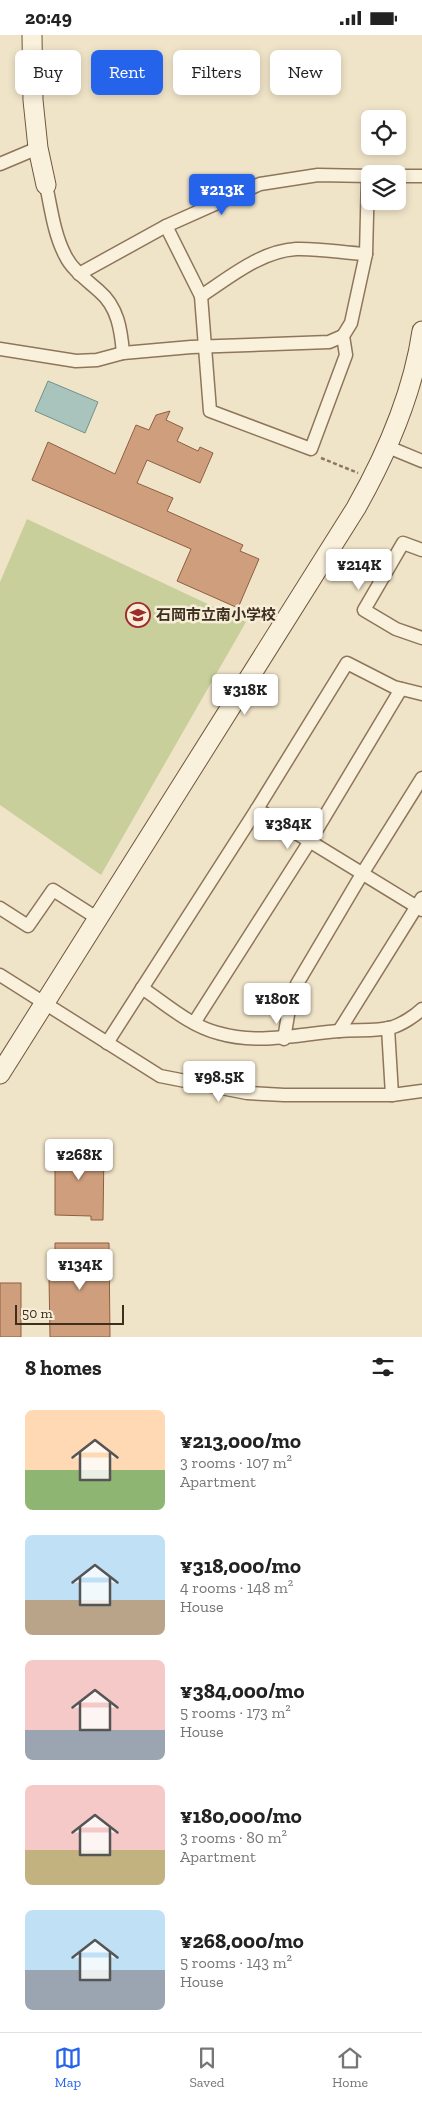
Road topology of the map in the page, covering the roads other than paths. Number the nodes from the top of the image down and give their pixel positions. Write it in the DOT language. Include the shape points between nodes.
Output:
graph roads {
  1 [pos="32,35"];
  2 [pos="38,148"];
  3 [pos="0,164"];
  4 [pos="361,176"];
  5 [pos="406,176"];
  6 [pos="422,176"];
  7 [pos="46,185"];
  8 [pos="368,210"];
  9 [pos="166,226"];
  10 [pos="366,254"];
  11 [pos="79,274"];
  12 [pos="201,296"];
  13 [pos="422,331"];
  14 [pos="344,336"];
  15 [pos="204,347"];
  16 [pos="0,349"];
  17 [pos="123,353"];
  18 [pos="388,447"];
  19 [pos="422,461"];
  20 [pos="422,551"];
  21 [pos="422,638"];
  22 [pos="401,689"];
  23 [pos="422,694"];
  24 [pos="422,778"];
  25 [pos="257,809"];
  26 [pos="310,841"];
  27 [pos="362,873"];
  28 [pos="420,905"];
  29 [pos="0,908"];
  30 [pos="97,917"];
  31 [pos="0,975"];
  32 [pos="142,988"];
  33 [pos="44,1003"];
  34 [pos="422,1009"];
  35 [pos="194,1023"];
  36 [pos="388,1027"];
  37 [pos="339,1031"];
  38 [pos="284,1039"];
  39 [pos="106,1043"];
  40 [pos="0,1074"];
  41 [pos="422,1091"];
  42 [pos="392,1095"];
  1 -- 2 [label="street" via="32,99"];
  2 -- 3 [label="street"];
  2 -- 7 [label="street"];
  4 -- 9 [label="street" via="318,175 260,184"];
  5 -- 6 [label="street"];
  7 -- 11 [label="street" via="65,256"];
  8 -- 10 [label="street"];
  9 -- 11 [label="street"];
  9 -- 12 [label="street"];
  10 -- 12 [label="street" via="296,249 274,253 250,264"];
  10 -- 14 [label="street" via="351,323"];
  11 -- 17 [label="street" via="113,307 121,329"];
  12 -- 15 [label="street"];
  13 -- 18 [label="street" via="408,390"];
  14 -- 15 [label="street" via="330,342"];
  14 -- 15 [label="street" via="346,355 311,449 210,411"];
  15 -- 17 [label="street"];
  16 -- 17 [label="street" via="76,361 97,360"];
  18 -- 19 [label="street"];
  18 -- 30 [label="street" via="312,579"];
  20 -- 21 [label="street" via="403,543 364,611 396,629"];
  22 -- 23 [label="street"];
  22 -- 25 [label="street" via="347,663"];
  22 -- 26 [label="street"];
  24 -- 27 [label="street"];
  25 -- 26 [label="street"];
  25 -- 32 [label="street"];
  26 -- 27 [label="street"];
  26 -- 35 [label="street"];
  27 -- 28 [label="street"];
  27 -- 38 [label="street" via="297,984"];
  28 -- 37 [label="street"];
  29 -- 30 [label="street" via="28,926 53,890"];
  30 -- 33 [label="street"];
  31 -- 33 [label="street"];
  32 -- 35 [label="street"];
  32 -- 39 [label="street"];
  33 -- 39 [label="street"];
  33 -- 40 [label="street"];
  34 -- 36 [label="street"];
  35 -- 38 [label="street" via="236,1037"];
  36 -- 37 [label="street"];
  36 -- 42 [label="street"];
  37 -- 38 [label="street"];
  39 -- 42 [label="street" via="160,1076 213,1088 284,1095"];
  41 -- 42 [label="street"];
}
